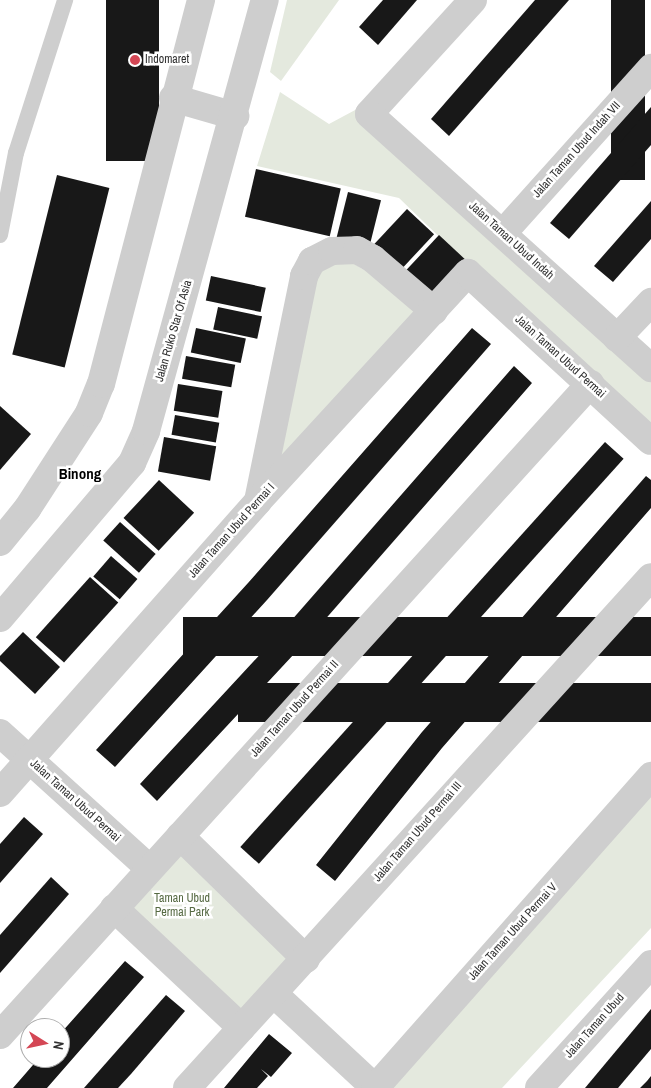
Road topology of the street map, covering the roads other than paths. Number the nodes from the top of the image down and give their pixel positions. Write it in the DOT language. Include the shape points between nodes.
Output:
graph roads {
  1 [pos="65,0"];
  2 [pos="201,0"];
  3 [pos="265,0"];
  4 [pos="473,0"];
  5 [pos="651,68"];
  6 [pos="173,98"];
  7 [pos="235,116"];
  8 [pos="503,233"];
  9 [pos="0,235"];
  10 [pos="468,273"];
  11 [pos="651,302"];
  12 [pos="434,311"];
  13 [pos="618,338"];
  14 [pos="651,368"];
  15 [pos="590,384"];
  16 [pos="651,441"];
  17 [pos="258,501"];
  18 [pos="0,542"];
  19 [pos="651,577"];
  20 [pos="0,618"];
  21 [pos="0,733"];
  22 [pos="31,760"];
  23 [pos="651,776"];
  24 [pos="0,793"];
  25 [pos="180,836"];
  26 [pos="150,869"];
  27 [pos="114,908"];
  28 [pos="306,959"];
  29 [pos="651,964"];
  30 [pos="274,994"];
  31 [pos="242,1028"];
  32 [pos="0,1035"];
  33 [pos="187,1088"];
  34 [pos="375,1088"];
  35 [pos="539,1088"];
  1 -- 9 [label="lane" via="16,153"];
  2 -- 6 [label="street"];
  3 -- 7 [label="street, Jalan Ruko Star Of Asia"];
  4 -- 8 [label="street, Jalan Taman Ubud Indah" via="369,114"];
  5 -- 8 [label="street, Jalan Taman Ubud Indah VII"];
  6 -- 7 [label="street"];
  6 -- 18 [label="street" via="101,384 84,421 27,509"];
  7 -- 20 [label="street, Jalan Ruko Star Of Asia" via="146,431 132,463"];
  8 -- 13 [label="street, Jalan Taman Ubud Indah"];
  10 -- 12 [label="street, Jalan Taman Ubud Permai I"];
  10 -- 15 [label="street, Jalan Taman Ubud Permai"];
  11 -- 13 [label="street"];
  12 -- 17 [label="street, Jalan Taman Ubud Permai I"];
  12 -- 17 [label="street" via="358,250 332,251 312,261 304,276"];
  13 -- 14 [label="street, Jalan Taman Ubud Indah"];
  15 -- 16 [label="street, Jalan Taman Ubud Permai"];
  15 -- 25 [label="street, Jalan Taman Ubud Permai II"];
  17 -- 22 [label="street, Jalan Taman Ubud Permai I"];
  19 -- 28 [label="street, Jalan Taman Ubud Permai III"];
  21 -- 22 [label="street, Jalan Taman Ubud Permai"];
  22 -- 24 [label="street, Jalan Taman Ubud Permai I"];
  22 -- 26 [label="street, Jalan Taman Ubud Permai"];
  23 -- 34 [label="street, Jalan Taman Ubud Permai V"];
  25 -- 26 [label="street, Jalan Taman Ubud Permai II"];
  25 -- 28 [label="street"];
  26 -- 27 [label="street, Jalan Taman Ubud Permai II"];
  27 -- 31 [label="street"];
  27 -- 32 [label="street, Jalan Taman Ubud Permai II"];
  28 -- 30 [label="street, Jalan Taman Ubud Permai III"];
  29 -- 35 [label="street, Jalan Taman Ubud"];
  30 -- 31 [label="street, Jalan Taman Ubud Permai III"];
  30 -- 34 [label="street"];
  31 -- 33 [label="street, Jalan Taman Ubud Permai III"];
}
